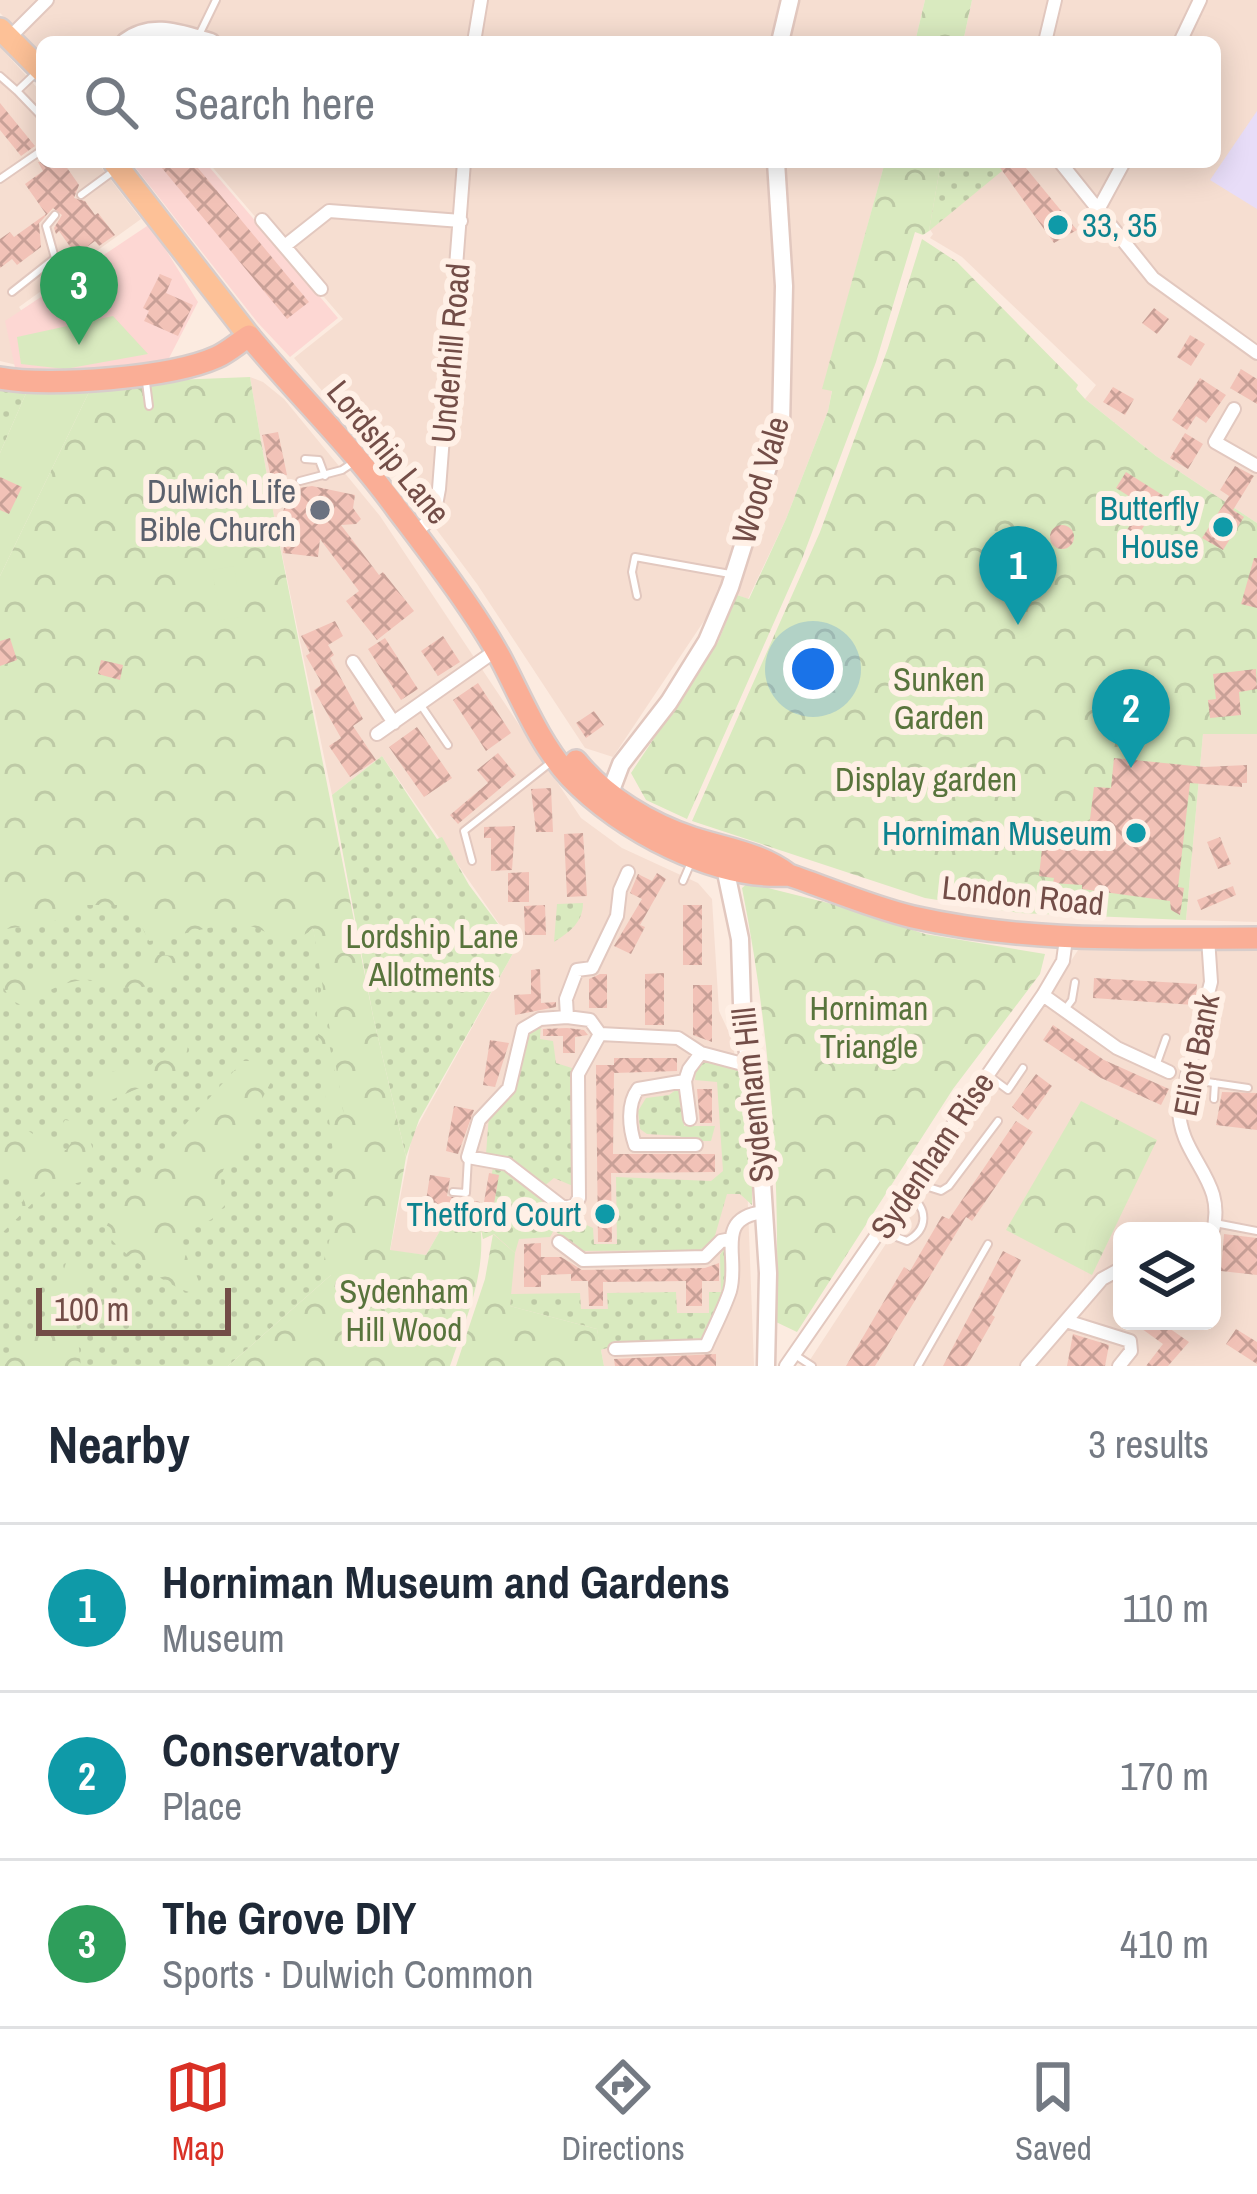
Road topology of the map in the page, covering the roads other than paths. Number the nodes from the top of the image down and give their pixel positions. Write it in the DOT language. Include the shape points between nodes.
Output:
graph roads {
  1 [pos="47,0"];
  2 [pos="216,0"];
  3 [pos="481,0"];
  4 [pos="790,0"];
  5 [pos="1055,0"];
  6 [pos="1200,0"];
  7 [pos="5,33"];
  8 [pos="136,36"];
  9 [pos="187,36"];
  10 [pos="205,36"];
  11 [pos="475,36"];
  12 [pos="781,36"];
  13 [pos="1046,36"];
  14 [pos="1183,36"];
  15 [pos="36,65"];
  16 [pos="36,74"];
  17 [pos="0,76"];
  18 [pos="17,91"];
  19 [pos="36,111"];
  20 [pos="36,154"];
  21 [pos="112,168"];
  22 [pos="118,168"];
  23 [pos="464,168"];
  24 [pos="776,168"];
  25 [pos="1065,168"];
  26 [pos="1121,168"];
  27 [pos="0,178"];
  28 [pos="81,195"];
  29 [pos="1098,210"];
  30 [pos="55,215"];
  31 [pos="262,220"];
  32 [pos="461,221"];
  33 [pos="286,245"];
  34 [pos="321,289"];
  35 [pos="12,292"];
  36 [pos="249,336"];
  37 [pos="1257,353"];
  38 [pos="145,372"];
  39 [pos="0,378"];
  40 [pos="149,406"];
  41 [pos="1234,409"];
  42 [pos="305,459"];
  43 [pos="357,460"];
  44 [pos="1257,466"];
  45 [pos="325,476"];
  46 [pos="300,481"];
  47 [pos="414,534"];
  48 [pos="734,575"];
  49 [pos="637,596"];
  50 [pos="498,655"];
  51 [pos="353,662"];
  52 [pos="420,704"];
  53 [pos="394,723"];
  54 [pos="377,734"];
  55 [pos="448,746"];
  56 [pos="556,758"];
  57 [pos="600,790"];
  58 [pos="695,848"];
  59 [pos="472,861"];
  60 [pos="727,867"];
  61 [pos="628,872"];
  62 [pos="789,875"];
  63 [pos="683,881"];
  64 [pos="1208,938"];
  65 [pos="1257,938"];
  66 [pos="1066,939"];
  67 [pos="1075,982"];
  68 [pos="1042,995"];
  69 [pos="1064,1011"];
  70 [pos="567,1017"];
  71 [pos="600,1034"];
  72 [pos="1166,1038"];
  73 [pos="701,1053"];
  74 [pos="749,1066"];
  75 [pos="1023,1068"];
  76 [pos="1162,1069"];
  77 [pos="986,1074"];
  78 [pos="1187,1079"];
  79 [pos="686,1081"];
  80 [pos="1216,1083"];
  81 [pos="1248,1088"];
  82 [pos="1214,1099"];
  83 [pos="690,1119"];
  84 [pos="998,1121"];
  85 [pos="696,1145"];
  86 [pos="468,1157"];
  87 [pos="909,1187"];
  88 [pos="453,1192"];
  89 [pos="764,1212"];
  90 [pos="1214,1222"];
  91 [pos="1221,1229"];
  92 [pos="881,1231"];
  93 [pos="1257,1231"];
  94 [pos="730,1239"];
  95 [pos="559,1242"];
  96 [pos="988,1244"];
  97 [pos="1113,1273"];
  98 [pos="1066,1321"];
  99 [pos="615,1349"];
  100 [pos="790,1360"];
  101 [pos="766,1366"];
  102 [pos="812,1366"];
  103 [pos="918,1366"];
  104 [pos="1027,1366"];
  105 [pos="1119,1366"];
  1 -- 7 [label="street"];
  2 -- 10 [label="lane"];
  3 -- 11 [label="street"];
  4 -- 12 [label="street"];
  5 -- 13 [label="street"];
  6 -- 14 [label="street"];
  7 -- 15 [label="main road"];
  8 -- 9 [label="street"];
  16 -- 18 [label="lane"];
  17 -- 18 [label="lane"];
  18 -- 19 [label="lane"];
  20 -- 27 [label="lane"];
  21 -- 28 [label="lane"];
  22 -- 36 [label="main road, Lordship Lane"];
  23 -- 32 [label="street, Underhill Road"];
  24 -- 48 [label="street, Wood Vale" via="782,426"];
  25 -- 29 [label="street"];
  26 -- 29 [label="street"];
  29 -- 37 [label="street" via="1153,278"];
  30 -- 35 [label="lane" via="46,226 55,258"];
  31 -- 33 [label="street"];
  32 -- 33 [label="street" via="328,211"];
  32 -- 47 [label="street, Underhill Road" via="440,489 434,516"];
  33 -- 34 [label="street"];
  36 -- 38 [label="highway" via="212,359"];
  36 -- 43 [label="highway, Lordship Lane"];
  38 -- 39 [label="highway" via="37,383"];
  38 -- 40 [label="lane"];
  41 -- 44 [label="street" via="1215,442"];
  42 -- 45 [label="lane" via="319,460"];
  43 -- 45 [label="lane"];
  43 -- 47 [label="highway, Lordship Lane"];
  45 -- 46 [label="lane"];
  47 -- 50 [label="highway, Lordship Lane"];
  48 -- 49 [label="lane" via="635,557"];
  48 -- 57 [label="street, Wood Vale" via="669,702"];
  50 -- 52 [label="street"];
  50 -- 56 [label="highway, Lordship Lane"];
  50 -- 57 [label="highway, London Road"];
  51 -- 53 [label="street"];
  52 -- 53 [label="street"];
  52 -- 55 [label="lane"];
  53 -- 54 [label="street"];
  56 -- 57 [label="highway, Lordship Lane"];
  56 -- 59 [label="lane" via="464,831"];
  57 -- 58 [label="highway, London Road" via="644,834"];
  58 -- 60 [label="highway, London Road"];
  58 -- 62 [label="highway, London Road" via="756,856"];
  58 -- 63 [label="lane"];
  60 -- 62 [label="highway, London Road"];
  60 -- 74 [label="street, Sydenham Hill"];
  61 -- 70 [label="street" via="608,938 592,968 577,970 571,983"];
  62 -- 66 [label="highway, London Road" via="909,916"];
  64 -- 65 [label="highway, London Road"];
  64 -- 66 [label="highway, London Road"];
  64 -- 78 [label="street, Eliot Bank" via="1211,982"];
  66 -- 68 [label="street, Sydenham Rise"];
  67 -- 69 [label="lane"];
  68 -- 69 [label="street"];
  68 -- 77 [label="street, Sydenham Rise"];
  69 -- 76 [label="street"];
  70 -- 71 [label="street" via="590,1020"];
  70 -- 86 [label="street" via="524,1029 509,1088 479,1120"];
  71 -- 73 [label="street" via="663,1035"];
  71 -- 86 [label="street" via="578,1074 575,1205 553,1203 507,1165"];
  72 -- 76 [label="lane"];
  73 -- 74 [label="street"];
  73 -- 79 [label="street"];
  74 -- 89 [label="street, Sydenham Hill"];
  75 -- 77 [label="lane" via="1008,1090"];
  77 -- 87 [label="street, Sydenham Rise"];
  78 -- 80 [label="lane"];
  78 -- 90 [label="street, Eliot Bank" via="1179,1127 1214,1192"];
  79 -- 83 [label="street"];
  79 -- 85 [label="street" via="638,1089 631,1133 635,1144"];
  80 -- 81 [label="lane"];
  80 -- 82 [label="lane"];
  84 -- 87 [label="lane" via="949,1186"];
  86 -- 88 [label="lane" via="466,1193"];
  87 -- 92 [label="street, Sydenham Rise"];
  87 -- 92 [label="lane" via="923,1225 907,1240"];
  89 -- 94 [label="street" via="745,1214"];
  89 -- 101 [label="street, Sydenham Hill"];
  91 -- 93 [label="lane"];
  92 -- 100 [label="street, Sydenham Rise"];
  94 -- 95 [label="street" via="705,1257 583,1260"];
  94 -- 99 [label="street" via="731,1286 706,1346"];
  96 -- 103 [label="lane"];
  97 -- 98 [label="street"];
  98 -- 104 [label="street"];
  98 -- 105 [label="street" via="1130,1341"];
  100 -- 102 [label="lane"];
}
